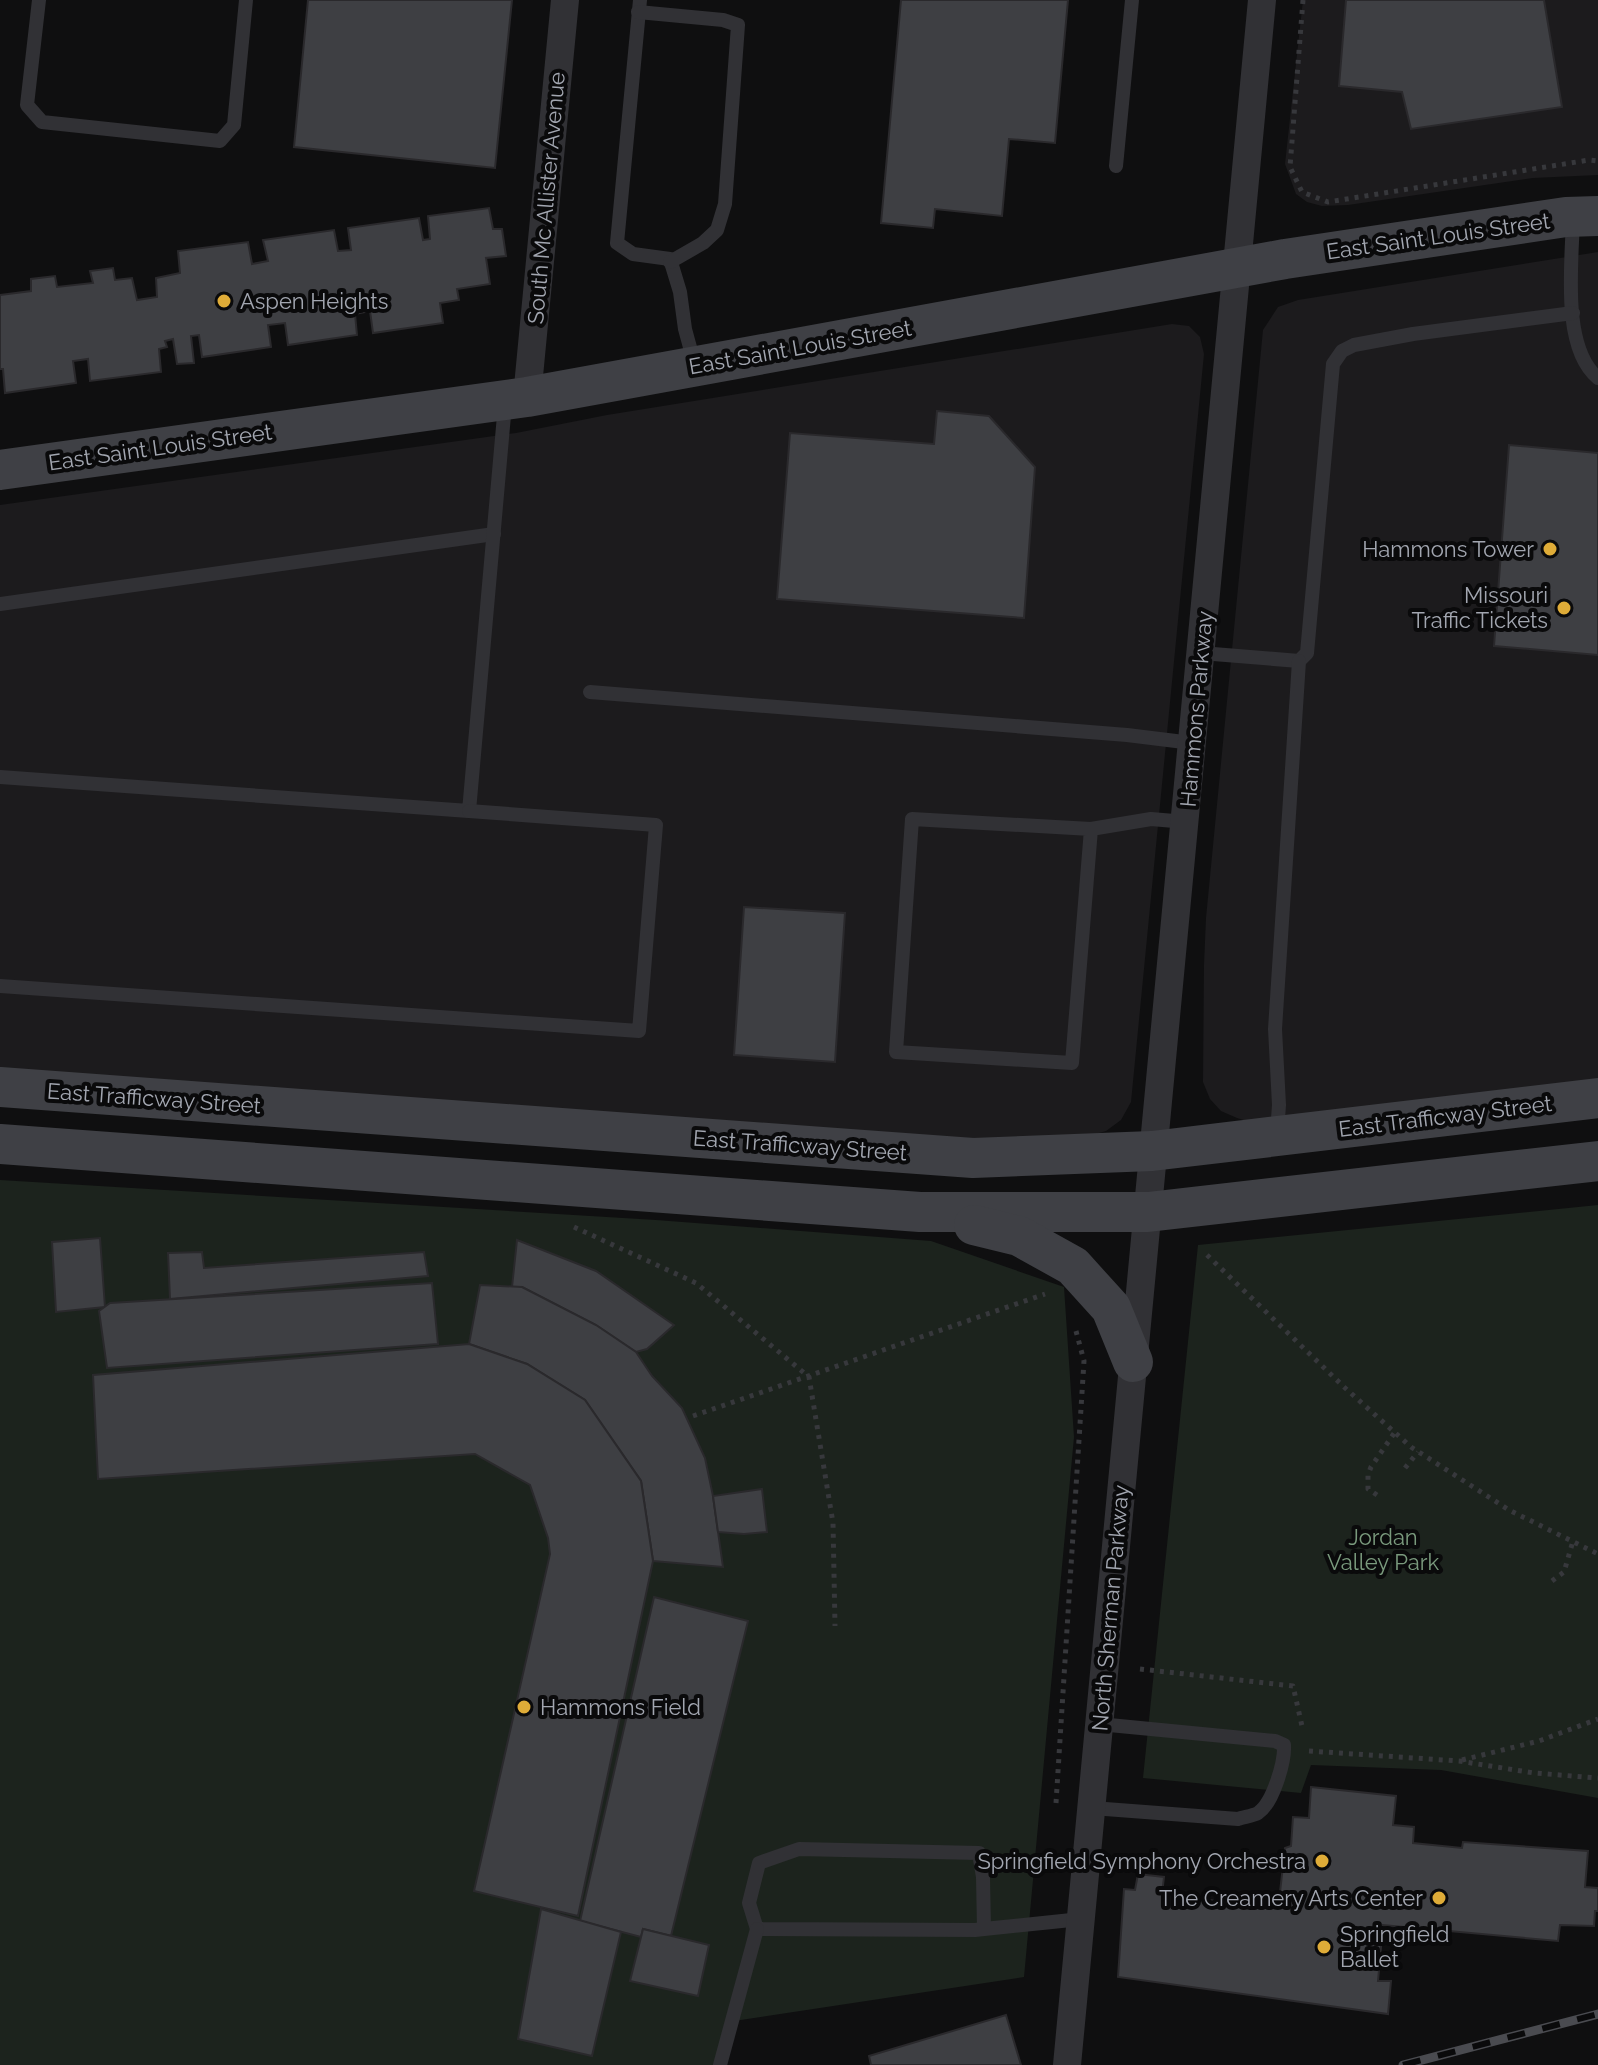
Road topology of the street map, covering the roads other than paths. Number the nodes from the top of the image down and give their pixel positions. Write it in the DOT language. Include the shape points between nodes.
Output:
graph roads {
  1 [pos="39,0"];
  2 [pos="246,0"];
  3 [pos="565,0"];
  4 [pos="1132,0"];
  5 [pos="1262,0"];
  6 [pos="639,6"];
  7 [pos="1116,166"];
  8 [pos="1586,216"];
  9 [pos="670,262"];
  10 [pos="1238,267"];
  11 [pos="1573,313"];
  12 [pos="695,366"];
  13 [pos="1598,378"];
  14 [pos="516,398"];
  15 [pos="0,470"];
  16 [pos="494,534"];
  17 [pos="0,604"];
  18 [pos="1201,653"];
  19 [pos="1299,661"];
  20 [pos="590,692"];
  21 [pos="1192,743"];
  22 [pos="0,777"];
  23 [pos="469,811"];
  24 [pos="1186,822"];
  25 [pos="1091,829"];
  26 [pos="0,986"];
  27 [pos="0,1087"];
  28 [pos="1598,1098"];
  29 [pos="1277,1136"];
  30 [pos="0,1144"];
  31 [pos="1152,1151"];
  32 [pos="1598,1161"];
  33 [pos="920,1212"];
  34 [pos="1148,1212"];
  35 [pos="1133,1362"];
  36 [pos="1099,1724"];
  37 [pos="1092,1808"];
  38 [pos="1081,1919"];
  39 [pos="757,1929"];
  40 [pos="984,1929"];
  41 [pos="720,2065"];
  42 [pos="1067,2065"];
  1 -- 2 [label="lane" via="27,105 42,122 220,141 234,125"];
  3 -- 14 [label="street, South Mc Allister Avenue"];
  4 -- 7 [label="lane"];
  5 -- 10 [label="street, Hammons Parkway"];
  6 -- 9 [label="lane" via="617,243 633,254"];
  6 -- 9 [label="lane" via="738,25 725,204 717,230"];
  8 -- 10 [label="main road, East Saint Louis Street"];
  8 -- 11 [label="lane"];
  9 -- 12 [label="lane"];
  10 -- 12 [label="main road, East Saint Louis Street"];
  10 -- 18 [label="street, Hammons Parkway"];
  11 -- 13 [label="lane" via="1574,339"];
  11 -- 19 [label="lane" via="1413,334 1342,351 1333,364 1310,644"];
  12 -- 14 [label="main road, East Saint Louis Street"];
  14 -- 15 [label="main road, East Saint Louis Street"];
  14 -- 16 [label="lane"];
  16 -- 17 [label="lane"];
  16 -- 23 [label="lane"];
  18 -- 19 [label="lane"];
  18 -- 21 [label="street, Hammons Parkway"];
  19 -- 29 [label="lane" via="1275,1029"];
  20 -- 21 [label="lane"];
  21 -- 24 [label="street, Hammons Parkway"];
  22 -- 23 [label="lane"];
  23 -- 26 [label="lane" via="656,825 639,1031"];
  24 -- 25 [label="lane" via="1151,819"];
  24 -- 31 [label="street, Hammons Parkway"];
  25 -- 25 [label="lane" via="912,819 896,1052 1072,1063"];
  27 -- 31 [label="main road, East Trafficway Street" via="973,1158"];
  28 -- 29 [label="main road, East Trafficway Street"];
  29 -- 31 [label="main road, East Trafficway Street"];
  30 -- 33 [label="main road"];
  31 -- 34 [label="street, North Sherman Parkway"];
  32 -- 34 [label="main road"];
  33 -- 34 [label="main road"];
  33 -- 35 [label="main road" via="1019,1236 1073,1266 1111,1308"];
  34 -- 35 [label="street, North Sherman Parkway"];
  35 -- 36 [label="street, North Sherman Parkway"];
  36 -- 37 [label="street, North Sherman Parkway"];
  36 -- 37 [label="lane" via="1275,1741 1284,1745 1285,1756 1273,1794 1258,1813 1238,1819"];
  37 -- 38 [label="street, North Sherman Parkway"];
  38 -- 40 [label="lane"];
  38 -- 42 [label="street, North Sherman Parkway"];
  39 -- 40 [label="lane"];
  39 -- 40 [label="lane" via="749,1903 759,1863 799,1849 979,1853"];
  39 -- 41 [label="lane"];
}
